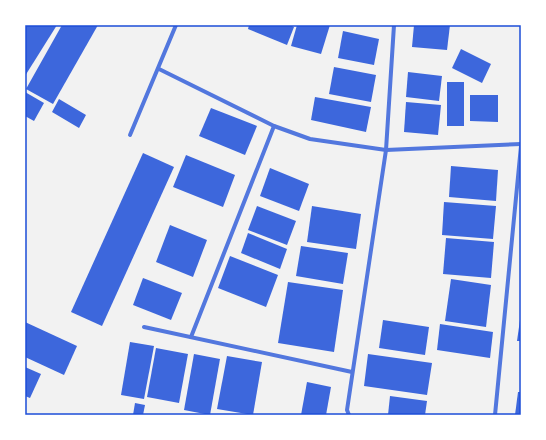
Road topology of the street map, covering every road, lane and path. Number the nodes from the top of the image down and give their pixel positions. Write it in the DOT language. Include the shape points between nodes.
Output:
graph roads {
  1 [pos="394,25"];
  2 [pos="175,26"];
  3 [pos="159,69"];
  4 [pos="274,126"];
  5 [pos="130,136"];
  6 [pos="521,145"];
  7 [pos="386,150"];
  8 [pos="144,327"];
  9 [pos="191,338"];
  10 [pos="352,372"];
  11 [pos="349,415"];
  12 [pos="495,415"];
  1 -- 7 [label="street"];
  2 -- 3 [label="street"];
  3 -- 4 [label="street"];
  3 -- 5 [label="street"];
  4 -- 7 [label="street" via="310,139"];
  4 -- 9 [label="street"];
  6 -- 7 [label="street"];
  6 -- 12 [label="street"];
  7 -- 10 [label="street"];
  8 -- 9 [label="street"];
  9 -- 10 [label="street"];
  10 -- 11 [label="street" via="347,410"];
}
